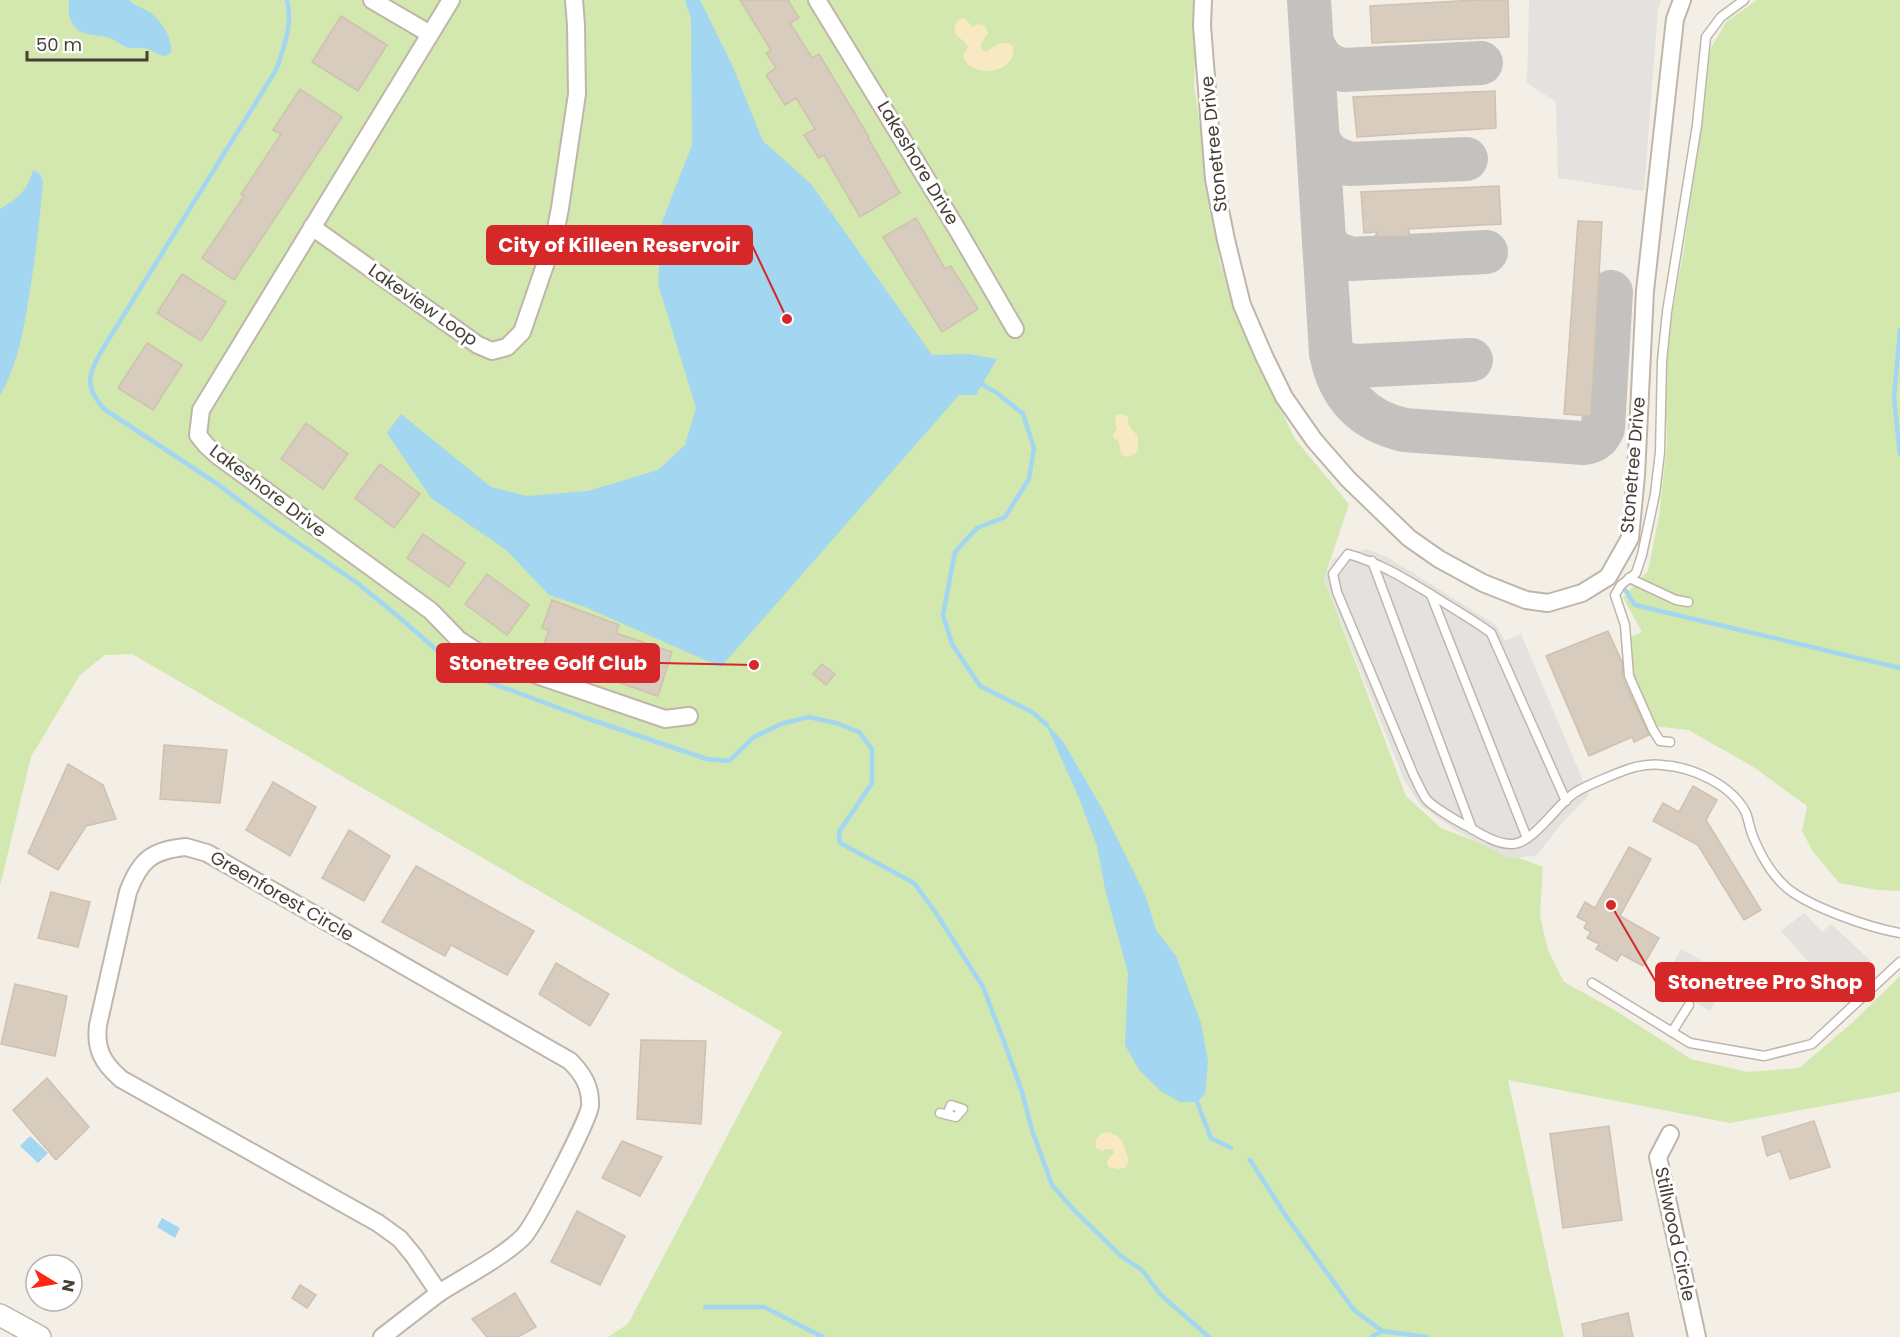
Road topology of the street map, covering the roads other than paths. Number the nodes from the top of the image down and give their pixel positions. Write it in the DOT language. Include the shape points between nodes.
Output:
graph roads {
  1 [pos="372,0"];
  2 [pos="451,0"];
  3 [pos="574,0"];
  4 [pos="817,0"];
  5 [pos="1203,0"];
  6 [pos="1682,0"];
  7 [pos="1744,0"];
  8 [pos="430,34"];
  9 [pos="312,227"];
  10 [pos="1015,329"];
  11 [pos="1372,561"];
  12 [pos="1629,578"];
  13 [pos="1431,595"];
  14 [pos="1689,602"];
  15 [pos="689,716"];
  16 [pos="1670,742"];
  17 [pos="1566,801"];
  18 [pos="1472,829"];
  19 [pos="1527,838"];
  20 [pos="1900,933"];
  21 [pos="1900,962"];
  22 [pos="1592,983"];
  23 [pos="1689,1005"];
  24 [pos="1672,1032"];
  25 [pos="1670,1134"];
  26 [pos="439,1293"];
  27 [pos="0,1315"];
  28 [pos="40,1337"];
  29 [pos="382,1337"];
  30 [pos="1697,1337"];
  1 -- 8 [label="street"];
  2 -- 8 [label="street, Lakeshore Drive"];
  3 -- 9 [label="street, Lakeview Loop" via="577,94 560,208 532,306 522,332 507,347 492,351 478,345"];
  4 -- 10 [label="street, Lakeshore Drive"];
  5 -- 6 [label="street, Stonetree Drive" via="1214,179 1224,230 1242,305 1284,397 1348,479 1409,538 1483,583 1526,600 1548,603 1582,593 1608,577 1630,538 1645,291 1676,19"];
  7 -- 12 [label="lane" via="1721,17 1707,37 1666,322 1655,494 1642,555 1636,573"];
  8 -- 9 [label="street, Lakeshore Drive"];
  9 -- 15 [label="street, Lakeshore Drive" via="201,410 198,435 218,456 431,611 459,640 487,658 665,719"];
  11 -- 13 [label="lane"];
  11 -- 18 [label="lane"];
  11 -- 18 [label="lane" via="1348,554 1333,574 1338,592 1427,799"];
  12 -- 14 [label="lane"];
  12 -- 16 [label="lane" via="1616,595 1625,625 1629,676 1653,730 1660,741"];
  13 -- 17 [label="lane" via="1491,633"];
  13 -- 19 [label="lane"];
  17 -- 19 [label="lane"];
  17 -- 20 [label="lane" via="1586,787 1634,767 1661,765 1693,772 1730,792 1745,813 1766,862 1787,888 1833,912"];
  18 -- 19 [label="lane" via="1512,845"];
  21 -- 24 [label="lane" via="1812,1044 1764,1056 1690,1043"];
  22 -- 24 [label="lane"];
  23 -- 24 [label="lane"];
  25 -- 30 [label="street, Stillwood Circle" via="1658,1157"];
  26 -- 26 [label="street, Greenforest Circle" via="525,1235 589,1113 589,1092 580,1071 207,853 186,847 158,852 135,874 128,892 98,1025 96,1039 101,1055 121,1079 378,1223 400,1239"];
  26 -- 29 [label="street, Greenforest Circle"];
  27 -- 28 [label="street"];
}
